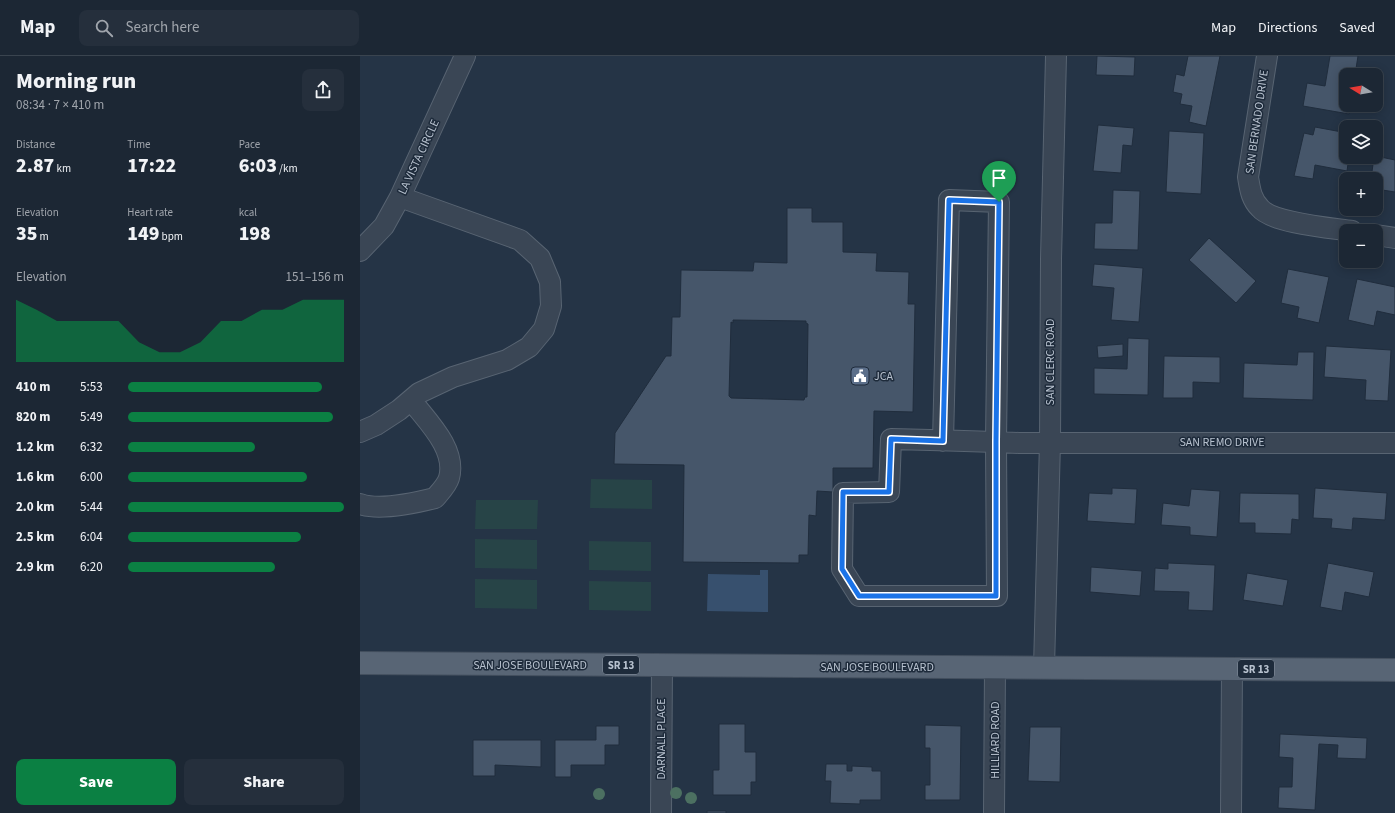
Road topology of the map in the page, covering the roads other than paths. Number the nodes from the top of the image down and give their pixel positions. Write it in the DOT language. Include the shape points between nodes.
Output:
graph roads {
  1 [pos="465,56"];
  2 [pos="1056,56"];
  3 [pos="1267,56"];
  4 [pos="400,197"];
  5 [pos="1339,229"];
  6 [pos="1383,236"];
  7 [pos="1395,238"];
  8 [pos="360,251"];
  9 [pos="411,400"];
  10 [pos="360,432"];
  11 [pos="943,441"];
  12 [pos="996,442"];
  13 [pos="1050,442"];
  14 [pos="1395,443"];
  15 [pos="360,504"];
  16 [pos="360,663"];
  17 [pos="662,666"];
  18 [pos="1044,667"];
  19 [pos="995,668"];
  20 [pos="1232,669"];
  21 [pos="1395,670"];
  22 [pos="661,813"];
  23 [pos="994,813"];
  24 [pos="1231,813"];
  1 -- 4 [label="street, LA VISTA CIRCLE"];
  2 -- 13 [label="street, SAN CLERC ROAD"];
  3 -- 5 [label="street, SAN BERNADO DRIVE" via="1248,177 1251,194 1260,209 1275,218"];
  4 -- 8 [label="street, LA VISTA CIRCLE" via="384,226"];
  4 -- 9 [label="street" via="520,240 540,258 550,282 551,306 544,329 529,347 507,360 453,377 419,393"];
  6 -- 7 [label="street"];
  9 -- 10 [label="street" via="376,425"];
  9 -- 15 [label="street" via="444,446 449,458 448,479 435,498 368,507"];
  11 -- 12 [label="street, SAN REMO DRIVE"];
  11 -- 12 [label="street" via="949,200 999,202"];
  11 -- 12 [label="street, SAN REMO DRIVE" via="891,439 889,492 843,492 842,569 859,596 996,596"];
  12 -- 13 [label="street, SAN REMO DRIVE"];
  13 -- 14 [label="street, SAN REMO DRIVE"];
  13 -- 18 [label="street, SAN CLERC ROAD"];
  16 -- 17 [label="main road, SAN JOSE BOULEVARD / SR 13"];
  17 -- 19 [label="main road, SAN JOSE BOULEVARD / SR 13"];
  17 -- 22 [label="street, DARNALL PLACE"];
  18 -- 19 [label="main road, SAN JOSE BOULEVARD / SR 13"];
  18 -- 20 [label="main road, SAN JOSE BOULEVARD / SR 13"];
  19 -- 23 [label="street, HILLIARD ROAD"];
  20 -- 21 [label="main road, SAN JOSE BOULEVARD / SR 13"];
  20 -- 24 [label="street"];
}
